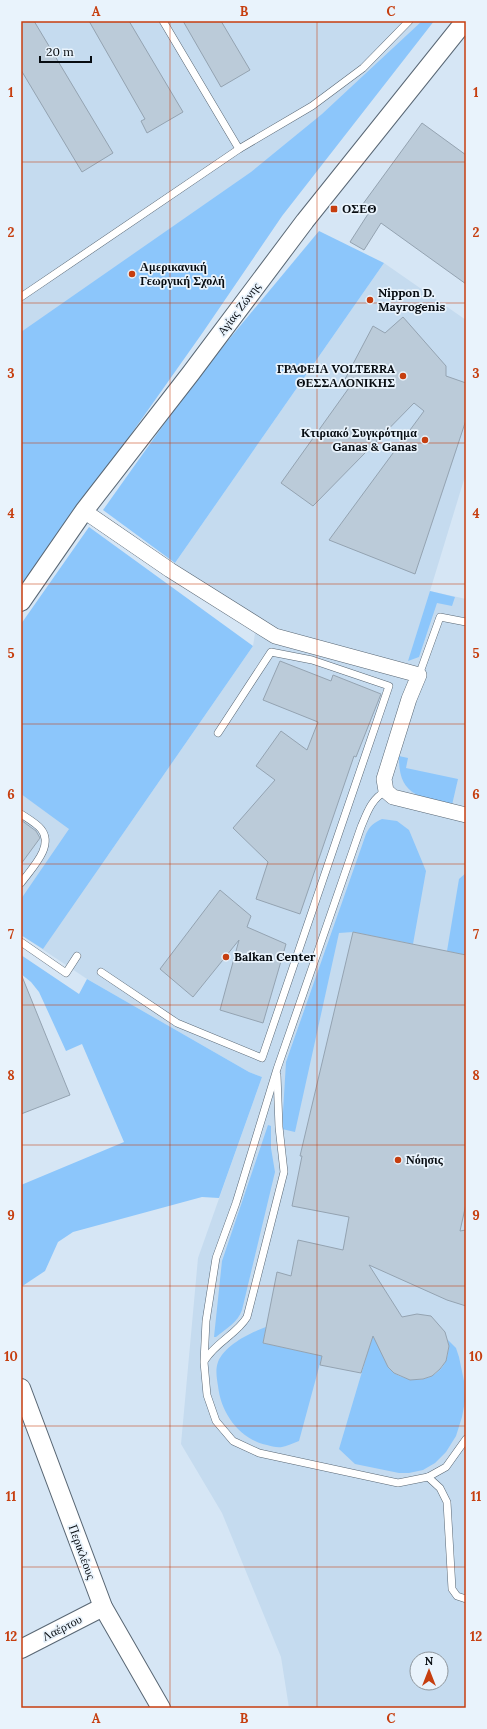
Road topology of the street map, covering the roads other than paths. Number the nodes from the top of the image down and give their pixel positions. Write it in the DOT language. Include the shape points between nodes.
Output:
graph roads {
  1 [pos="163,21"];
  2 [pos="409,21"];
  3 [pos="465,21"];
  4 [pos="239,149"];
  5 [pos="21,297"];
  6 [pos="84,511"];
  7 [pos="21,602"];
  8 [pos="466,622"];
  9 [pos="419,675"];
  10 [pos="218,733"];
  11 [pos="386,791"];
  12 [pos="21,814"];
  13 [pos="466,815"];
  14 [pos="21,883"];
  15 [pos="21,942"];
  16 [pos="77,956"];
  17 [pos="101,972"];
  18 [pos="277,1069"];
  19 [pos="204,1362"];
  20 [pos="21,1388"];
  21 [pos="465,1443"];
  22 [pos="428,1477"];
  23 [pos="466,1599"];
  24 [pos="103,1607"];
  25 [pos="21,1649"];
  26 [pos="161,1708"];
  1 -- 4 [label="lane"];
  2 -- 4 [label="lane" via="363,68 312,106"];
  3 -- 6 [label="street, Αγίας Ζώνης" via="305,221"];
  4 -- 5 [label="lane"];
  6 -- 7 [label="street, Αγίας Ζώνης"];
  6 -- 9 [label="street" via="170,570 275,636"];
  8 -- 9 [label="lane" via="440,617"];
  9 -- 11 [label="street" via="384,779"];
  10 -- 17 [label="lane" via="271,652 312,660 389,686 262,1058 177,1023"];
  11 -- 13 [label="street" via="393,797"];
  11 -- 18 [label="lane" via="371,803 361,827"];
  12 -- 14 [label="lane" via="40,828 46,836 46,845"];
  15 -- 16 [label="lane" via="66,973"];
  18 -- 19 [label="lane" via="236,1203 216,1258 206,1321"];
  18 -- 19 [label="lane" via="278,1127 284,1172 247,1317 243,1324 216,1346"];
  19 -- 22 [label="lane" via="207,1395 216,1421 233,1441 259,1454 398,1483"];
  20 -- 24 [label="street, Περικλέους"];
  21 -- 22 [label="lane" via="446,1467"];
  22 -- 23 [label="lane" via="440,1488 447,1502 452,1589 457,1596"];
  24 -- 25 [label="street, Λαέρτου"];
  24 -- 26 [label="street, Περικλέους"];
}
